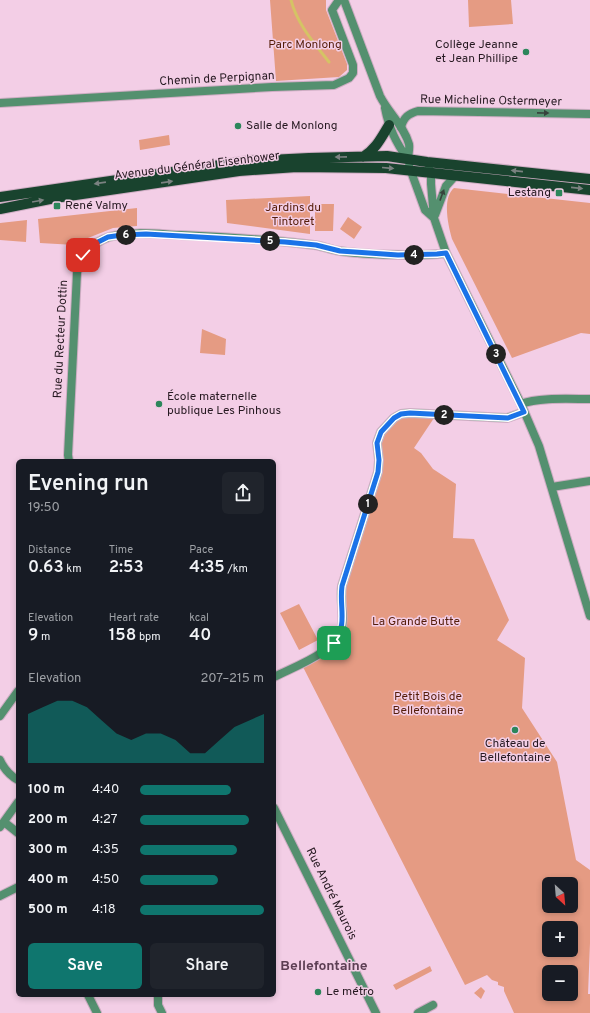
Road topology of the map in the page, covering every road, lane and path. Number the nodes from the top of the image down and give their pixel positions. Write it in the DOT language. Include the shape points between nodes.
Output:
graph roads {
  1 [pos="339,0"];
  2 [pos="344,0"];
  3 [pos="0,103"];
  4 [pos="385,106"];
  5 [pos="590,114"];
  6 [pos="389,125"];
  7 [pos="401,127"];
  8 [pos="363,157"];
  9 [pos="408,160"];
  10 [pos="427,162"];
  11 [pos="410,170"];
  12 [pos="431,173"];
  13 [pos="455,176"];
  14 [pos="590,179"];
  15 [pos="590,190"];
  16 [pos="0,198"];
  17 [pos="0,209"];
  18 [pos="434,218"];
  19 [pos="446,253"];
  20 [pos="590,399"];
  21 [pos="523,408"];
  22 [pos="69,459"];
  23 [pos="590,481"];
  24 [pos="552,487"];
  25 [pos="590,616"];
  26 [pos="276,676"];
  27 [pos="16,694"];
  28 [pos="0,716"];
  29 [pos="0,760"];
  30 [pos="16,779"];
  31 [pos="16,805"];
  32 [pos="276,812"];
  33 [pos="2,825"];
  34 [pos="16,832"];
  35 [pos="16,888"];
  36 [pos="0,896"];
  37 [pos="89,997"];
  38 [pos="158,997"];
  39 [pos="433,1005"];
  40 [pos="97,1013"];
  41 [pos="162,1013"];
  42 [pos="376,1013"];
  43 [pos="418,1013"];
  1 -- 3 [label="street, Chemin de Perpignan" via="332,10 353,65 353,73 349,78 334,85"];
  2 -- 4 [label="street"];
  4 -- 6 [label="street"];
  4 -- 7 [label="street"];
  7 -- 5 [label="street, Rue Micheline Ostermeyer, one-way" via="404,118 418,111"];
  6 -- 8 [label="main road" via="375,148"];
  6 -- 9 [label="street"];
  7 -- 9 [label="street" via="409,146"];
  8 -- 9 [label="main road, Avenue du Général Eisenhower" via="387,156"];
  8 -- 16 [label="main road, Avenue du Général Eisenhower, one-way" via="248,161"];
  9 -- 10 [label="main road, Avenue du Général Eisenhower"];
  9 -- 11 [label="street"];
  10 -- 12 [label="street"];
  14 -- 10 [label="main road, Avenue du Général Eisenhower, one-way"];
  11 -- 12 [label="main road, Avenue du Général Eisenhower"];
  17 -- 11 [label="main road, Avenue du Général Eisenhower, one-way" via="55,198 239,171 338,166"];
  11 -- 18 [label="street" via="425,210"];
  12 -- 13 [label="main road, Avenue du Général Eisenhower"];
  12 -- 18 [label="street"];
  13 -- 15 [label="main road, Avenue du Général Eisenhower, one-way"];
  18 -- 13 [label="street, one-way" via="446,186"];
  18 -- 19 [label="street"];
  19 -- 21 [label="street"];
  19 -- 22 [label="street, Rue du Recteur Dottin" via="391,255 340,251 316,245 285,242 146,234 108,237 94,244 83,255 77,273"];
  20 -- 21 [label="street" via="532,400"];
  21 -- 24 [label="street" via="542,452"];
  21 -- 26 [label="street" via="508,418 401,414 381,432 377,443 378,472 342,586 342,621 339,636 326,650"];
  23 -- 24 [label="street"];
  24 -- 25 [label="street"];
  27 -- 28 [label="street"];
  29 -- 30 [label="street" via="10,776"];
  31 -- 33 [label="street"];
  32 -- 42 [label="street, Rue André Maurois"];
  33 -- 34 [label="street"];
  35 -- 36 [label="street"];
  37 -- 40 [label="street"];
  38 -- 41 [label="street"];
  39 -- 43 [label="street"];
}
